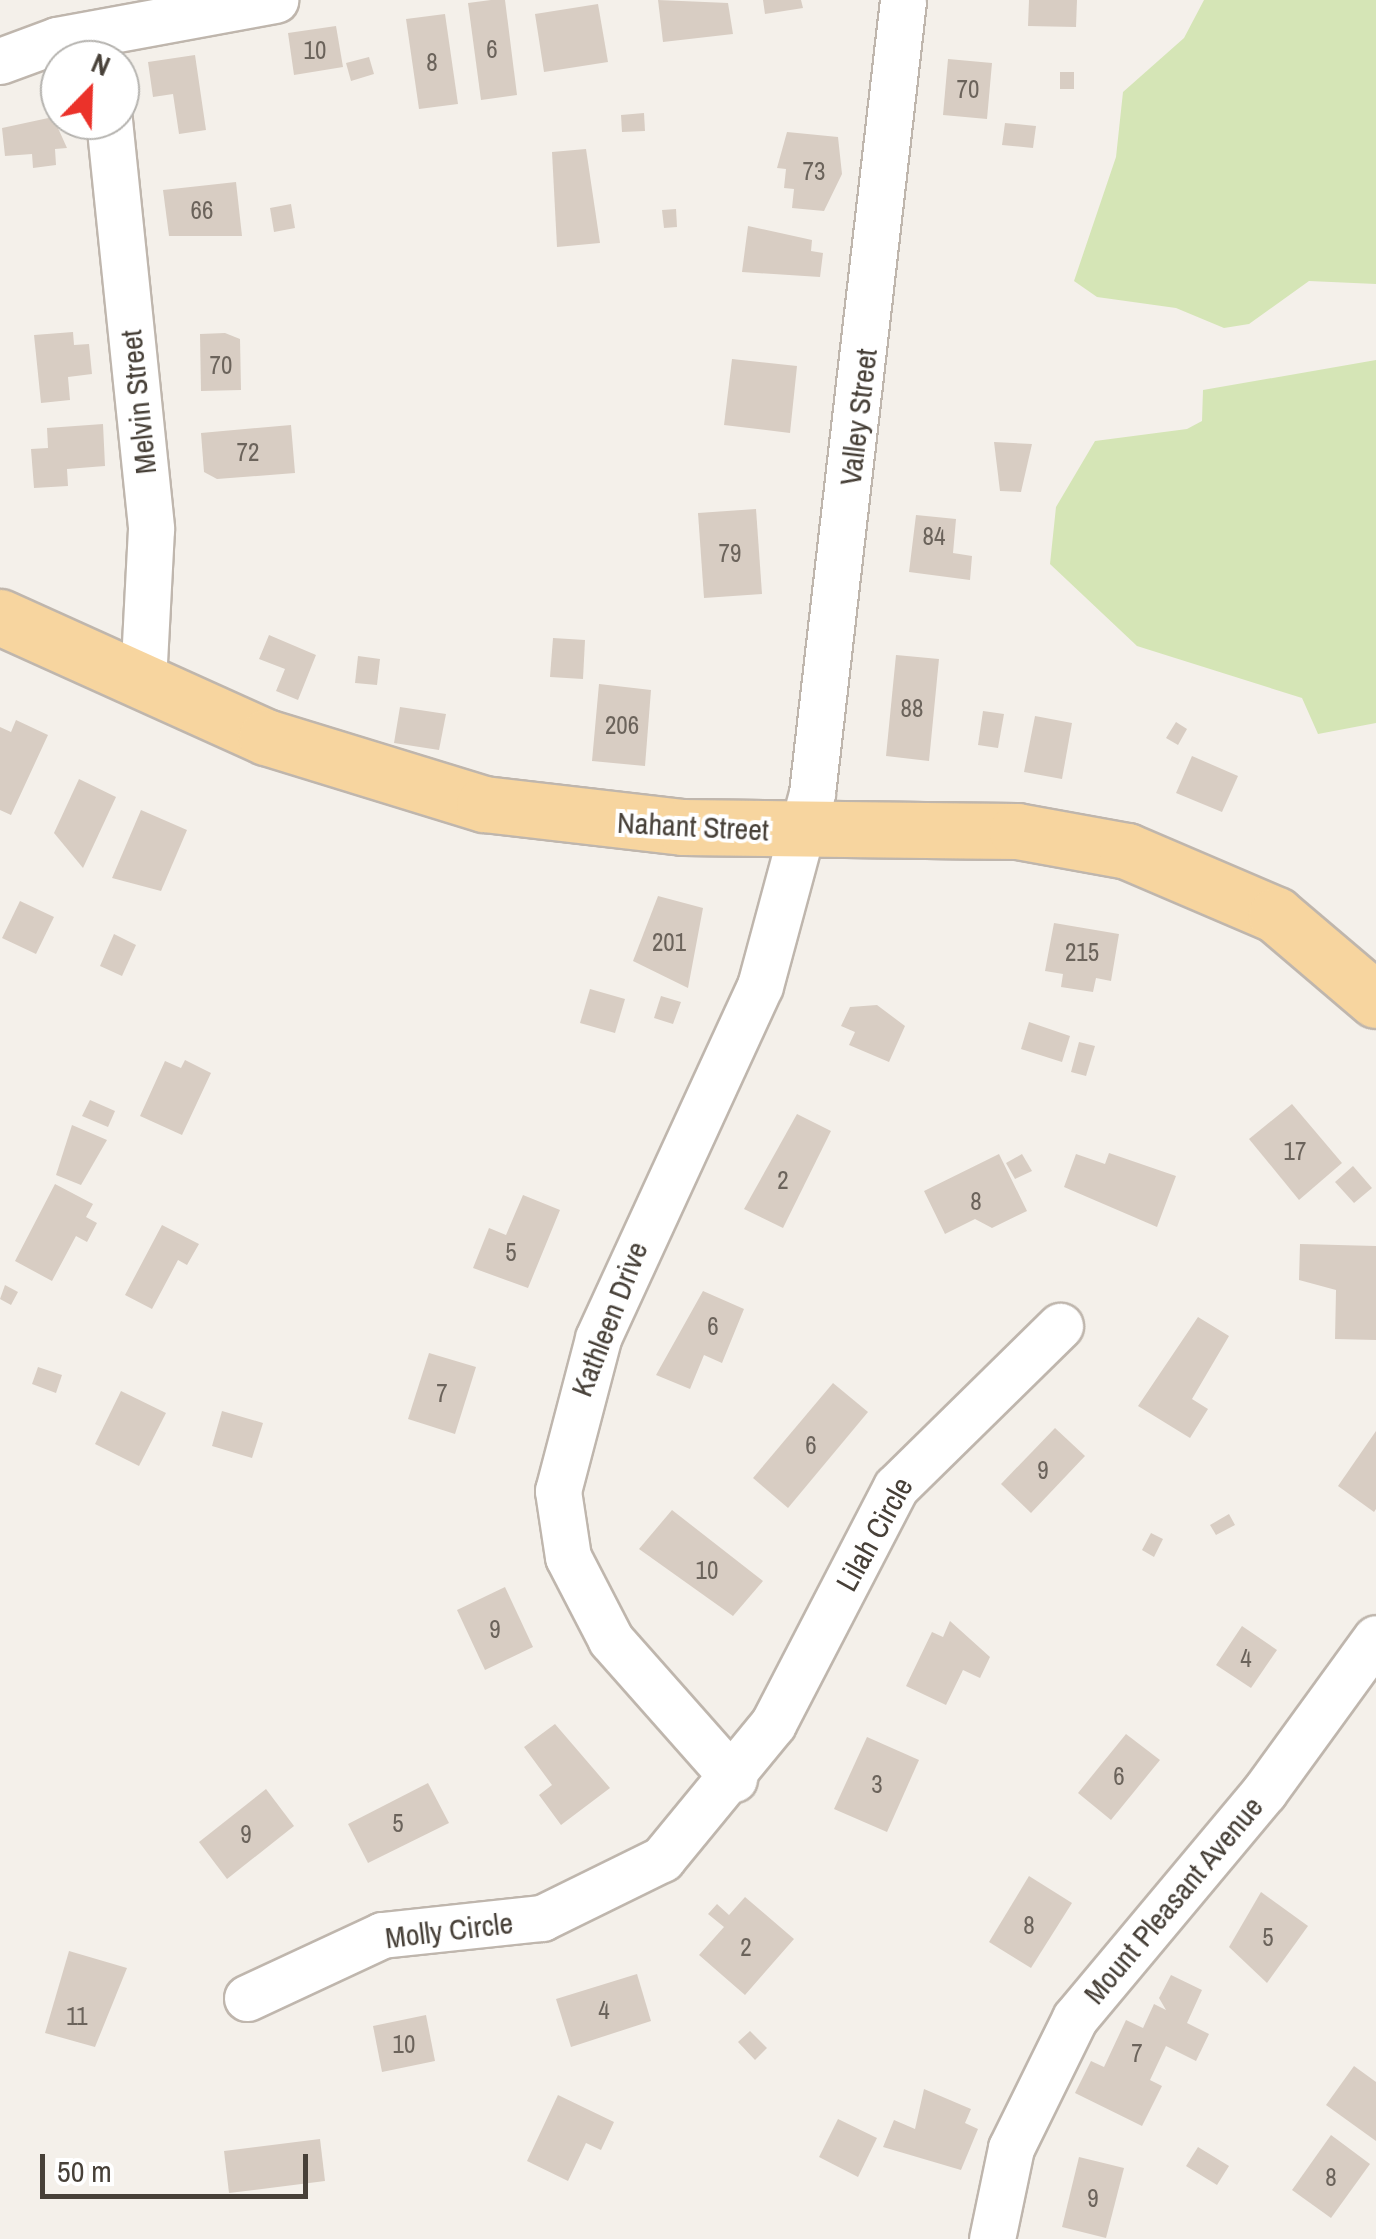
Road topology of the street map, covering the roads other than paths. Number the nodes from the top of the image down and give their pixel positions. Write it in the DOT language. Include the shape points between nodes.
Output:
graph roads {
  1 [pos="275,0"];
  2 [pos="904,0"];
  3 [pos="100,30"];
  4 [pos="0,61"];
  5 [pos="111,140"];
  6 [pos="0,617"];
  7 [pos="143,683"];
  8 [pos="802,832"];
  9 [pos="1376,1000"];
  10 [pos="1060,1326"];
  11 [pos="1376,1638"];
  12 [pos="734,1778"];
  13 [pos="247,1998"];
  14 [pos="992,2239"];
  1 -- 3 [label="street"];
  2 -- 8 [label="street, Valley Street" via="833,660"];
  3 -- 4 [label="street"];
  5 -- 7 [label="street, Melvin Street" via="152,529"];
  6 -- 7 [label="main road, Nahant Street"];
  7 -- 8 [label="main road, Nahant Street" via="310,754 432,793 573,818"];
  8 -- 9 [label="main road, Nahant Street" via="1017,831 1127,851 1276,914"];
  8 -- 12 [label="street, Kathleen Drive" via="760,986 598,1338 558,1491 568,1557 611,1640"];
  10 -- 12 [label="street, Lilah Circle" via="896,1487 798,1680"];
  11 -- 14 [label="street, Mount Pleasant Avenue" via="1298,1749 1075,2018 1011,2148"];
  12 -- 13 [label="street, Molly Circle" via="662,1859 585,1903 501,1928 382,1935"];
}
